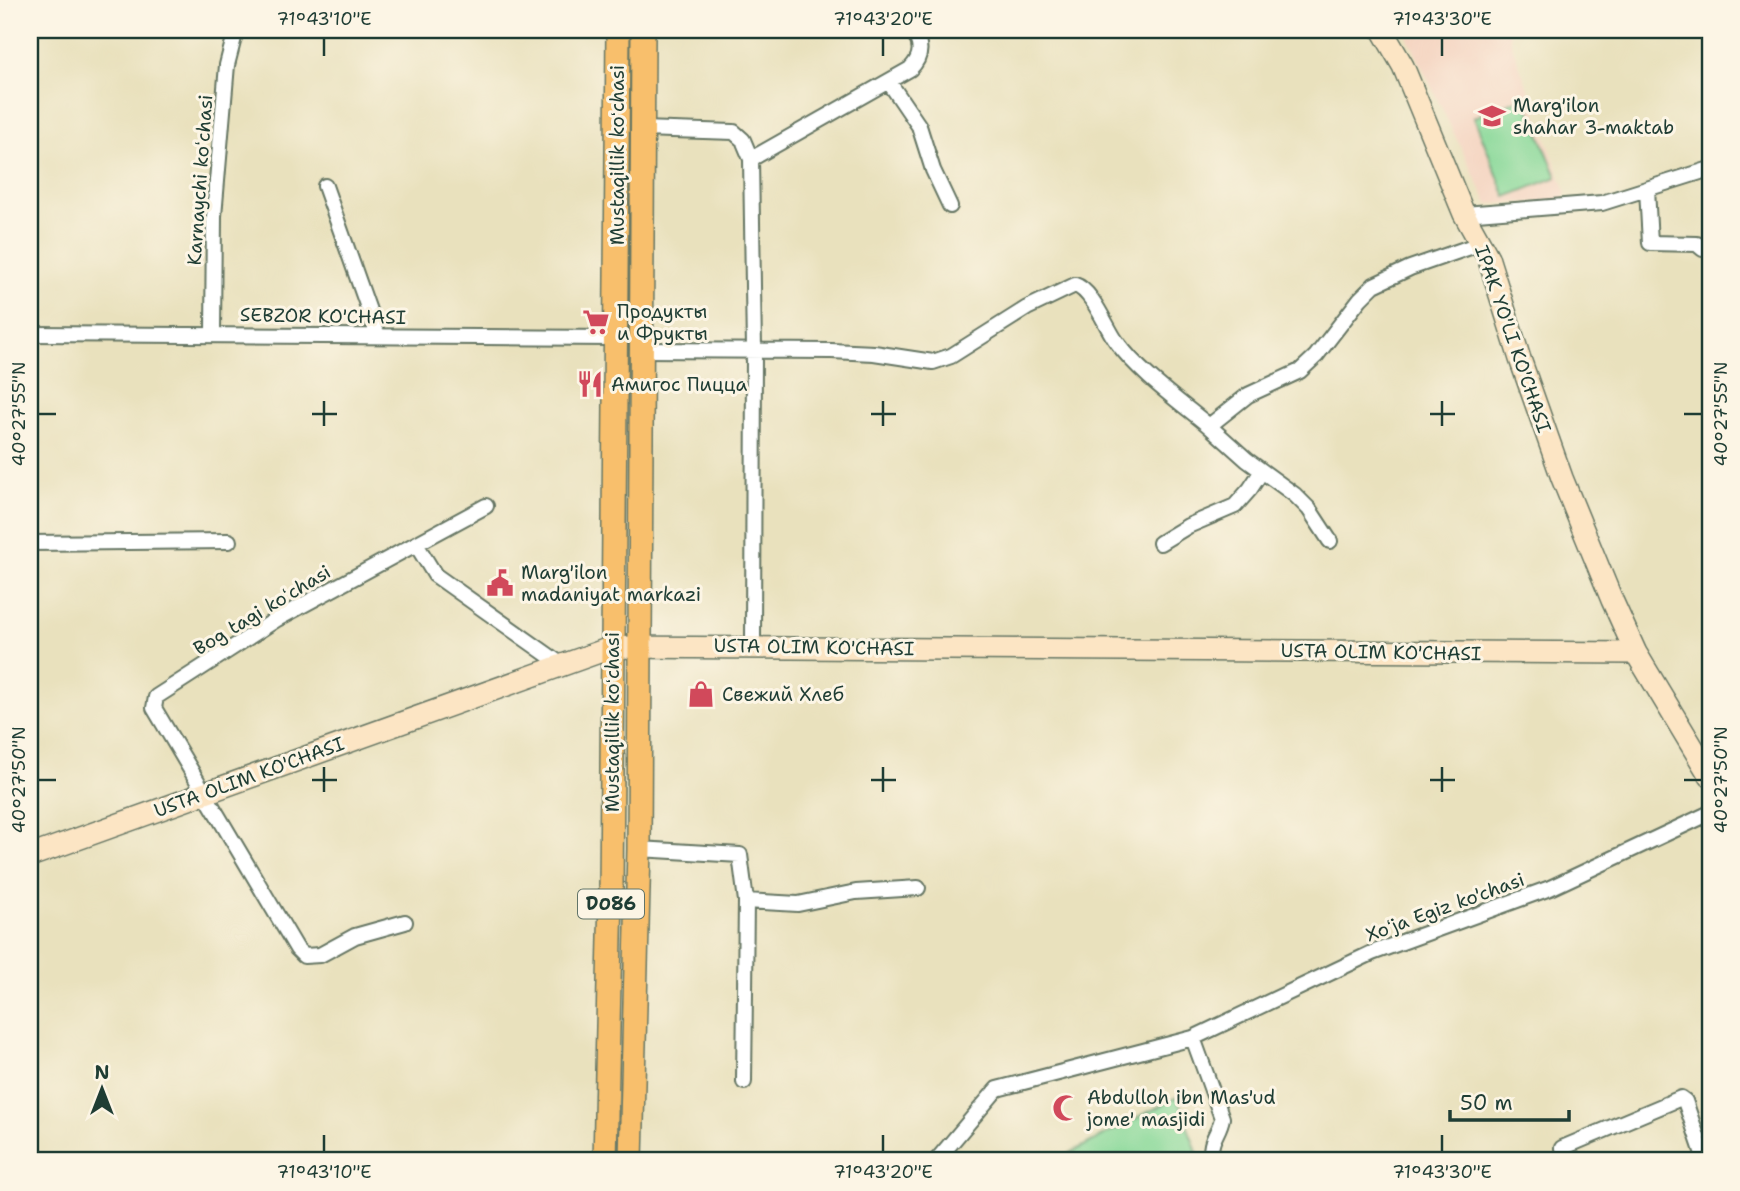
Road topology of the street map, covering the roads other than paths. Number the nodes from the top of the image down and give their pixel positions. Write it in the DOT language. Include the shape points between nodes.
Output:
graph roads {
  1 [pos="236,30"];
  2 [pos="618,30"];
  3 [pos="643,30"];
  4 [pos="912,30"];
  5 [pos="1382,30"];
  6 [pos="889,82"];
  7 [pos="642,129"];
  8 [pos="751,159"];
  9 [pos="1710,169"];
  10 [pos="326,186"];
  11 [pos="1647,189"];
  12 [pos="950,206"];
  13 [pos="1464,214"];
  14 [pos="1482,243"];
  15 [pos="1710,249"];
  16 [pos="30,334"];
  17 [pos="213,334"];
  18 [pos="378,336"];
  19 [pos="616,338"];
  20 [pos="754,349"];
  21 [pos="640,350"];
  22 [pos="1209,426"];
  23 [pos="1262,471"];
  24 [pos="486,506"];
  25 [pos="229,541"];
  26 [pos="1330,541"];
  27 [pos="30,543"];
  28 [pos="1160,543"];
  29 [pos="416,544"];
  30 [pos="640,646"];
  31 [pos="752,646"];
  32 [pos="613,647"];
  33 [pos="1636,653"];
  34 [pos="562,665"];
  35 [pos="1710,776"];
  36 [pos="205,793"];
  37 [pos="1710,813"];
  38 [pos="639,849"];
  39 [pos="30,856"];
  40 [pos="918,888"];
  41 [pos="746,901"];
  42 [pos="405,922"];
  43 [pos="1193,1038"];
  44 [pos="744,1082"];
  45 [pos="1562,1148"];
  46 [pos="1706,1158"];
  47 [pos="605,1161"];
  48 [pos="631,1161"];
  49 [pos="936,1161"];
  50 [pos="1212,1161"];
  1 -- 17 [label="street, Karnaychi koʻchasi" via="227,65 214,216"];
  2 -- 19 [label="main road, Mustaqillik koʻchasi / D086"];
  3 -- 7 [label="main road, Mustaqillik koʻchasi / D086"];
  4 -- 6 [label="street" via="920,43 918,58"];
  5 -- 13 [label="street, IPAK YO'LI KO'CHASI" via="1403,66"];
  6 -- 8 [label="street"];
  6 -- 12 [label="street" via="919,125"];
  7 -- 8 [label="street" via="734,132"];
  7 -- 21 [label="main road, Mustaqillik koʻchasi / D086"];
  8 -- 20 [label="street"];
  9 -- 11 [label="street"];
  10 -- 18 [label="street"];
  11 -- 13 [label="street" via="1602,203"];
  11 -- 15 [label="street" via="1650,243 1697,244"];
  13 -- 14 [label="street, IPAK YO'LI KO'CHASI"];
  14 -- 22 [label="street" via="1374,285 1300,371 1248,395"];
  14 -- 33 [label="street, IPAK YO'LI KO'CHASI" via="1562,478"];
  16 -- 17 [label="street, SEBZOR KO'CHASI"];
  17 -- 18 [label="street, SEBZOR KO'CHASI"];
  18 -- 19 [label="street, SEBZOR KO'CHASI"];
  19 -- 32 [label="main road, Mustaqillik koʻchasi / D086"];
  20 -- 21 [label="street"];
  20 -- 22 [label="street" via="874,353 940,361 1027,308 1075,285 1086,293 1131,357"];
  20 -- 31 [label="street"];
  21 -- 30 [label="main road, Mustaqillik koʻchasi / D086"];
  22 -- 23 [label="street"];
  23 -- 26 [label="street" via="1309,509"];
  23 -- 28 [label="street" via="1235,506"];
  24 -- 29 [label="street, Bog tagi koʻchasi"];
  25 -- 27 [label="street"];
  29 -- 34 [label="street" via="435,575"];
  29 -- 36 [label="street, Bog tagi koʻchasi" via="277,619 156,697 154,708"];
  30 -- 31 [label="street, USTA OLIM KO'CHASI"];
  30 -- 32 [label="street, USTA OLIM KO'CHASI"];
  30 -- 38 [label="main road, Mustaqillik koʻchasi / D086"];
  31 -- 33 [label="street, USTA OLIM KO'CHASI"];
  32 -- 34 [label="street, USTA OLIM KO'CHASI"];
  32 -- 47 [label="main road, Mustaqillik koʻchasi / D086"];
  33 -- 35 [label="street, IPAK YO'LI KO'CHASI"];
  34 -- 36 [label="street, USTA OLIM KO'CHASI"];
  36 -- 39 [label="street, USTA OLIM KO'CHASI"];
  36 -- 42 [label="street, Bog tagi koʻchasi" via="304,956 320,955 355,936"];
  37 -- 43 [label="street, Xoʻja Egiz ko'chasi" via="1550,888 1372,953"];
  38 -- 41 [label="street" via="740,855"];
  38 -- 48 [label="main road, Mustaqillik koʻchasi / D086"];
  40 -- 41 [label="street" via="856,892 799,904"];
  41 -- 44 [label="street"];
  43 -- 49 [label="street, Xoʻja Egiz ko'chasi" via="997,1089"];
  43 -- 50 [label="street" via="1223,1118 1213,1137"];
  45 -- 46 [label="street" via="1681,1098"];
}
